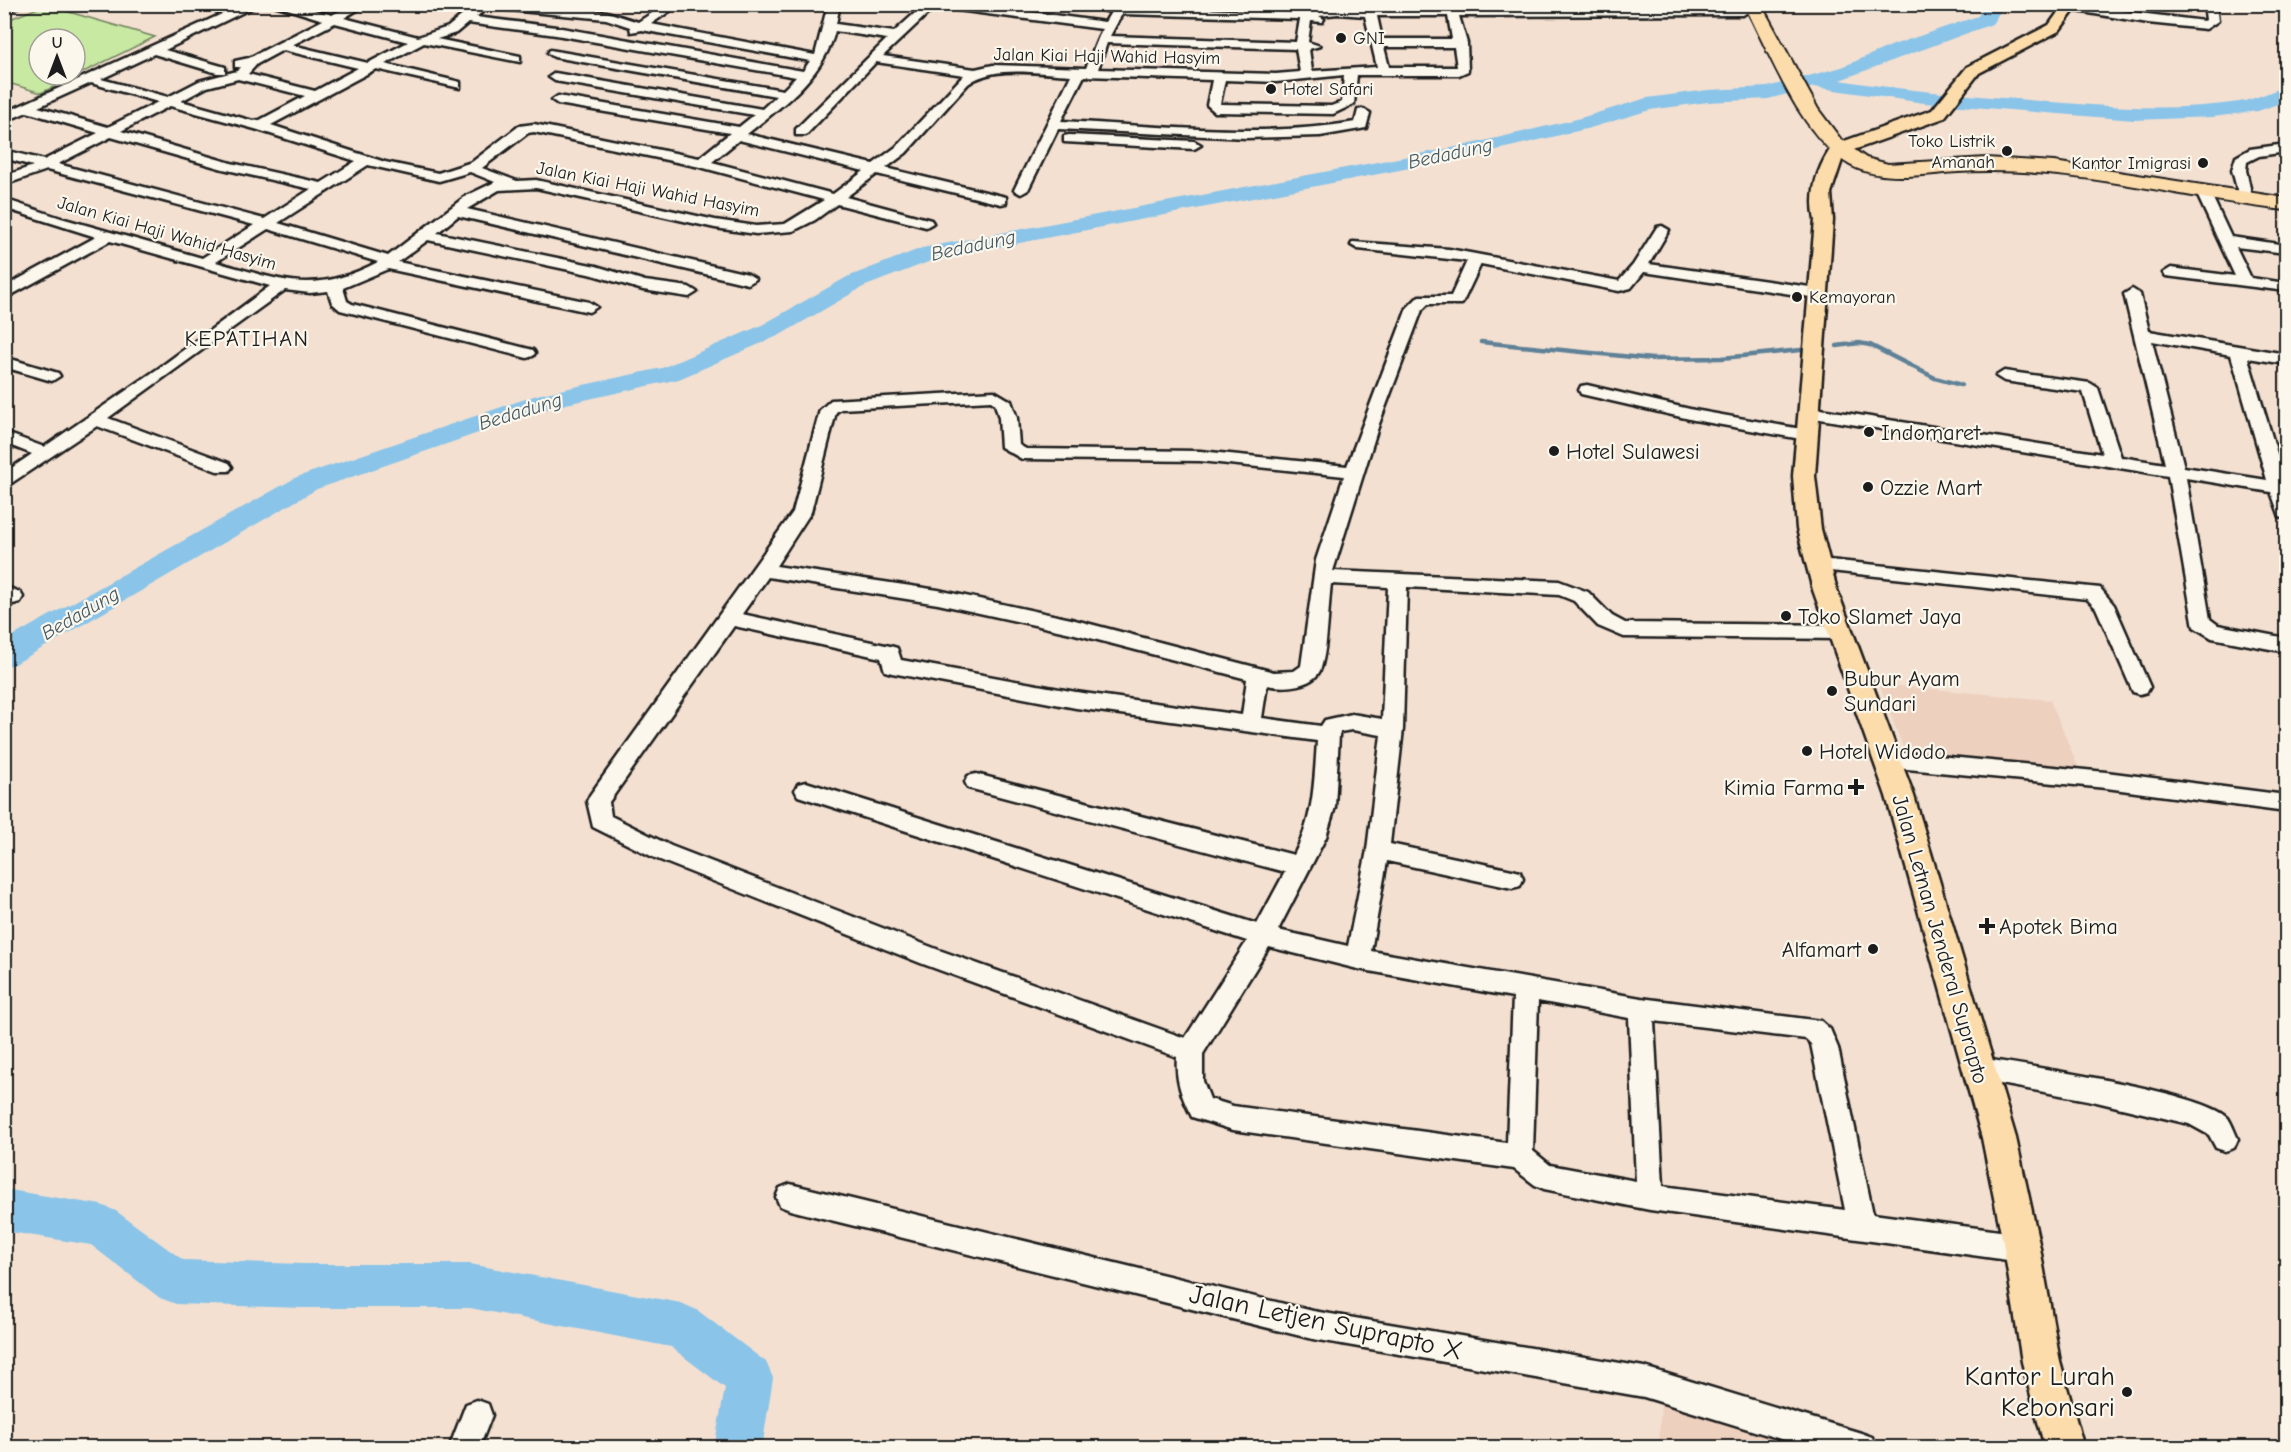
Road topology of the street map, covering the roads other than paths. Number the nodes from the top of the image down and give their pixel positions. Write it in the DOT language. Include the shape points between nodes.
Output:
graph roads {
  1 [pos="16,4"];
  2 [pos="255,4"];
  3 [pos="276,4"];
  4 [pos="362,4"];
  5 [pos="485,4"];
  6 [pos="675,4"];
  7 [pos="834,4"];
  8 [pos="932,4"];
  9 [pos="942,4"];
  10 [pos="1078,4"];
  11 [pos="2210,4"];
  12 [pos="2072,5"];
  13 [pos="1100,6"];
  14 [pos="1339,6"];
  15 [pos="1745,7"];
  16 [pos="1452,8"];
  17 [pos="4,9"];
  18 [pos="2184,9"];
  19 [pos="1118,10"];
  20 [pos="1370,12"];
  21 [pos="1306,17"];
  22 [pos="334,19"];
  23 [pos="468,19"];
  24 [pos="1322,20"];
  25 [pos="2186,22"];
  26 [pos="640,26"];
  27 [pos="1108,26"];
  28 [pos="829,27"];
  29 [pos="894,36"];
  30 [pos="1102,39"];
  31 [pos="422,40"];
  32 [pos="614,42"];
  33 [pos="1379,43"];
  34 [pos="1461,43"];
  35 [pos="1308,45"];
  36 [pos="280,46"];
  37 [pos="153,51"];
  38 [pos="554,53"];
  39 [pos="516,58"];
  40 [pos="873,58"];
  41 [pos="819,59"];
  42 [pos="253,61"];
  43 [pos="372,66"];
  44 [pos="221,70"];
  45 [pos="1351,70"];
  46 [pos="1384,71"];
  47 [pos="1085,72"];
  48 [pos="975,73"];
  49 [pos="1306,73"];
  50 [pos="237,75"];
  51 [pos="804,75"];
  52 [pos="555,77"];
  53 [pos="1219,77"];
  54 [pos="89,80"];
  55 [pos="203,84"];
  56 [pos="456,85"];
  57 [pos="784,94"];
  58 [pos="318,96"];
  59 [pos="558,100"];
  60 [pos="170,102"];
  61 [pos="26,108"];
  62 [pos="762,113"];
  63 [pos="1363,113"];
  64 [pos="4,118"];
  65 [pos="257,125"];
  66 [pos="1054,125"];
  67 [pos="801,132"];
  68 [pos="110,133"];
  69 [pos="738,133"];
  70 [pos="1047,138"];
  71 [pos="1227,146"];
  72 [pos="2286,148"];
  73 [pos="4,154"];
  74 [pos="367,160"];
  75 [pos="702,163"];
  76 [pos="476,165"];
  77 [pos="1840,165"];
  78 [pos="2013,165"];
  79 [pos="43,166"];
  80 [pos="877,168"];
  81 [pos="10,180"];
  82 [pos="513,183"];
  83 [pos="326,188"];
  84 [pos="1021,190"];
  85 [pos="2202,190"];
  86 [pos="4,191"];
  87 [pos="2245,197"];
  88 [pos="835,199"];
  89 [pos="1001,200"];
  90 [pos="4,203"];
  91 [pos="2286,204"];
  92 [pos="455,211"];
  93 [pos="926,223"];
  94 [pos="267,224"];
  95 [pos="1662,230"];
  96 [pos="424,235"];
  97 [pos="108,236"];
  98 [pos="2227,241"];
  99 [pos="1358,245"];
  100 [pos="2286,249"];
  101 [pos="1476,258"];
  102 [pos="205,262"];
  103 [pos="388,262"];
  104 [pos="1640,267"];
  105 [pos="2171,273"];
  106 [pos="748,279"];
  107 [pos="2245,282"];
  108 [pos="282,285"];
  109 [pos="2286,287"];
  110 [pos="335,288"];
  111 [pos="689,292"];
  112 [pos="1817,293"];
  113 [pos="4,294"];
  114 [pos="2132,294"];
  115 [pos="589,307"];
  116 [pos="2142,335"];
  117 [pos="2238,351"];
  118 [pos="527,352"];
  119 [pos="2286,359"];
  120 [pos="4,362"];
  121 [pos="52,376"];
  122 [pos="2004,376"];
  123 [pos="1587,390"];
  124 [pos="94,419"];
  125 [pos="1808,423"];
  126 [pos="4,437"];
  127 [pos="44,453"];
  128 [pos="2114,463"];
  129 [pos="223,467"];
  130 [pos="2176,471"];
  131 [pos="1354,472"];
  132 [pos="4,482"];
  133 [pos="2282,488"];
  134 [pos="2286,513"];
  135 [pos="1818,565"];
  136 [pos="763,570"];
  137 [pos="1322,577"];
  138 [pos="1398,581"];
  139 [pos="729,618"];
  140 [pos="1840,632"];
  141 [pos="2286,645"];
  142 [pos="1258,676"];
  143 [pos="2140,687"];
  144 [pos="1251,724"];
  145 [pos="1392,729"];
  146 [pos="1328,735"];
  147 [pos="1886,759"];
  148 [pos="976,782"];
  149 [pos="806,790"];
  150 [pos="2286,804"];
  151 [pos="1378,850"];
  152 [pos="1299,866"];
  153 [pos="1512,879"];
  154 [pos="1263,936"];
  155 [pos="1359,959"];
  156 [pos="1526,990"];
  157 [pos="1641,1009"];
  158 [pos="1191,1051"];
  159 [pos="1979,1069"];
  160 [pos="2225,1139"];
  161 [pos="1520,1158"];
  162 [pos="790,1197"];
  163 [pos="1650,1197"];
  164 [pos="1862,1228"];
  165 [pos="2022,1248"];
  166 [pos="477,1415"];
  167 [pos="464,1448"];
  168 [pos="1861,1448"];
  169 [pos="2065,1448"];
  1 -- 17 [label="main road"];
  2 -- 37 [label="street"];
  3 -- 22 [label="street"];
  4 -- 22 [label="street"];
  5 -- 23 [label="street"];
  5 -- 26 [label="street" via="607,16"];
  6 -- 26 [label="street"];
  7 -- 28 [label="street"];
  8 -- 29 [label="street"];
  9 -- 27 [label="street"];
  10 -- 13 [label="street"];
  11 -- 25 [label="street" via="2210,23"];
  12 -- 25 [label="street"];
  12 -- 77 [label="main road" via="2054,28 1979,66 1944,110"];
  13 -- 19 [label="street"];
  14 -- 20 [label="street"];
  14 -- 21 [label="street"];
  14 -- 24 [label="street" via="1333,15"];
  15 -- 16 [label="street"];
  15 -- 77 [label="highway" via="1800,110"];
  16 -- 20 [label="street"];
  16 -- 34 [label="street"];
  18 -- 25 [label="street"];
  19 -- 21 [label="street"];
  19 -- 27 [label="street"];
  20 -- 33 [label="street"];
  21 -- 24 [label="street"];
  21 -- 35 [label="street"];
  22 -- 31 [label="street"];
  22 -- 36 [label="street"];
  23 -- 31 [label="street" via="452,30"];
  23 -- 32 [label="street"];
  24 -- 35 [label="street"];
  26 -- 32 [label="street"];
  26 -- 41 [label="street"];
  27 -- 30 [label="street"];
  28 -- 29 [label="street"];
  28 -- 41 [label="street"];
  29 -- 40 [label="street"];
  30 -- 35 [label="street"];
  30 -- 47 [label="street"];
  31 -- 39 [label="street"];
  31 -- 43 [label="street"];
  32 -- 51 [label="street"];
  33 -- 34 [label="street"];
  33 -- 46 [label="street"];
  34 -- 46 [label="street, Jalan Kiai Haji Wahid Hasyim" via="1465,65 1459,71"];
  35 -- 49 [label="street" via="1316,65"];
  36 -- 42 [label="street"];
  36 -- 43 [label="street"];
  37 -- 44 [label="street"];
  37 -- 54 [label="street"];
  38 -- 57 [label="street"];
  40 -- 48 [label="street"];
  40 -- 67 [label="street"];
  41 -- 51 [label="street"];
  42 -- 44 [label="street"];
  42 -- 50 [label="street"];
  43 -- 56 [label="street"];
  43 -- 58 [label="street"];
  44 -- 55 [label="street"];
  45 -- 46 [label="street, Jalan Kiai Haji Wahid Hasyim"];
  45 -- 49 [label="street, Jalan Kiai Haji Wahid Hasyim"];
  45 -- 53 [label="street" via="1348,104 1333,110 1215,108"];
  47 -- 48 [label="street, Jalan Kiai Haji Wahid Hasyim" via="1018,68"];
  47 -- 53 [label="street, Jalan Kiai Haji Wahid Hasyim"];
  47 -- 66 [label="street"];
  48 -- 80 [label="street, Jalan Kiai Haji Wahid Hasyim" via="901,150"];
  49 -- 53 [label="street, Jalan Kiai Haji Wahid Hasyim" via="1276,78"];
  50 -- 55 [label="street"];
  50 -- 58 [label="street"];
  51 -- 57 [label="street"];
  52 -- 62 [label="street"];
  54 -- 60 [label="street"];
  54 -- 61 [label="street"];
  55 -- 60 [label="street"];
  57 -- 62 [label="street"];
  58 -- 65 [label="street"];
  59 -- 69 [label="street"];
  60 -- 65 [label="street"];
  60 -- 68 [label="street"];
  61 -- 64 [label="street"];
  61 -- 68 [label="street"];
  62 -- 69 [label="street"];
  63 -- 66 [label="street" via="1360,125 1320,132 1247,134"];
  65 -- 74 [label="street"];
  66 -- 70 [label="street"];
  68 -- 79 [label="street"];
  68 -- 83 [label="street"];
  69 -- 75 [label="street"];
  69 -- 80 [label="street"];
  70 -- 71 [label="street"];
  70 -- 84 [label="street"];
  72 -- 87 [label="street" via="2255,152 2241,160 2239,170"];
  73 -- 79 [label="street"];
  74 -- 76 [label="street" via="439,177"];
  74 -- 83 [label="street"];
  75 -- 76 [label="street" via="530,128"];
  75 -- 88 [label="street"];
  76 -- 82 [label="street" via="476,171"];
  77 -- 78 [label="highway" via="1887,170"];
  77 -- 78 [label="highway" via="1882,177 1900,177"];
  77 -- 112 [label="main road, Jalan Letnan Jenderal Suprapto" via="1832,211 1824,220"];
  78 -- 85 [label="highway"];
  79 -- 81 [label="street"];
  79 -- 94 [label="street"];
  80 -- 88 [label="street, Jalan Kiai Haji Wahid Hasyim"];
  80 -- 89 [label="street"];
  81 -- 86 [label="street" via="14,185"];
  82 -- 88 [label="street, Jalan Kiai Haji Wahid Hasyim" via="536,184 657,213 756,230 788,228"];
  82 -- 92 [label="street, Jalan Kiai Haji Wahid Hasyim" via="483,191"];
  83 -- 94 [label="street"];
  85 -- 87 [label="highway"];
  85 -- 98 [label="street"];
  87 -- 91 [label="highway"];
  88 -- 93 [label="street"];
  90 -- 97 [label="street, Jalan Kiai Haji Wahid Hasyim"];
  92 -- 96 [label="street, Jalan Kiai Haji Wahid Hasyim"];
  92 -- 106 [label="street"];
  94 -- 102 [label="street"];
  94 -- 103 [label="street"];
  95 -- 104 [label="street"];
  96 -- 103 [label="street, Jalan Kiai Haji Wahid Hasyim"];
  96 -- 111 [label="street"];
  97 -- 102 [label="street, Jalan Kiai Haji Wahid Hasyim"];
  97 -- 113 [label="street"];
  98 -- 100 [label="street"];
  98 -- 107 [label="street"];
  99 -- 101 [label="street"];
  101 -- 104 [label="street" via="1619,286 1626,285"];
  101 -- 131 [label="street" via="1457,302 1424,299 1418,303"];
  102 -- 108 [label="street, Jalan Kiai Haji Wahid Hasyim"];
  103 -- 110 [label="street, Jalan Kiai Haji Wahid Hasyim" via="363,278"];
  103 -- 115 [label="street"];
  104 -- 112 [label="street"];
  105 -- 107 [label="street"];
  107 -- 109 [label="street"];
  108 -- 110 [label="street, Jalan Kiai Haji Wahid Hasyim" via="310,290"];
  108 -- 124 [label="street"];
  110 -- 118 [label="street" via="340,303 346,307"];
  112 -- 125 [label="main road, Jalan Letnan Jenderal Suprapto"];
  114 -- 116 [label="street"];
  116 -- 117 [label="street"];
  116 -- 130 [label="street"];
  117 -- 119 [label="street"];
  117 -- 133 [label="street"];
  120 -- 121 [label="street"];
  122 -- 128 [label="street" via="2090,388"];
  123 -- 125 [label="street" via="1694,415"];
  124 -- 127 [label="street"];
  124 -- 129 [label="street"];
  125 -- 128 [label="street"];
  125 -- 135 [label="main road, Jalan Letnan Jenderal Suprapto" via="1804,476 1809,529"];
  126 -- 127 [label="street"];
  127 -- 132 [label="street"];
  128 -- 130 [label="street"];
  130 -- 133 [label="street"];
  130 -- 141 [label="street" via="2201,622 2212,631"];
  131 -- 136 [label="street" via="1200,456 1022,454 1010,447 1003,401 994,396 837,404 828,410 802,512"];
  131 -- 137 [label="street" via="1324,560"];
  133 -- 134 [label="street"];
  135 -- 140 [label="main road, Jalan Letnan Jenderal Suprapto"];
  135 -- 143 [label="street" via="2093,593 2104,605"];
  136 -- 139 [label="street"];
  136 -- 142 [label="street" via="938,597 1071,626"];
  137 -- 138 [label="street"];
  137 -- 142 [label="street" via="1311,668 1306,675 1292,679"];
  138 -- 140 [label="street" via="1572,590 1586,598 1609,626 1624,630"];
  138 -- 145 [label="street"];
  139 -- 144 [label="street" via="890,654 892,666 1076,699"];
  139 -- 158 [label="street" via="598,801 601,821 663,852 931,957"];
  140 -- 147 [label="main road, Jalan Letnan Jenderal Suprapto"];
  142 -- 144 [label="street"];
  144 -- 146 [label="street"];
  145 -- 146 [label="street" via="1341,723 1332,726"];
  145 -- 151 [label="street"];
  146 -- 152 [label="street" via="1324,807 1315,837"];
  147 -- 150 [label="street" via="2106,780"];
  147 -- 159 [label="main road, Jalan Letnan Jenderal Suprapto"];
  148 -- 152 [label="street"];
  149 -- 154 [label="street"];
  151 -- 153 [label="street"];
  151 -- 155 [label="street"];
  152 -- 154 [label="street"];
  154 -- 155 [label="street"];
  154 -- 158 [label="street"];
  155 -- 156 [label="street"];
  156 -- 157 [label="street"];
  156 -- 161 [label="street"];
  157 -- 163 [label="street"];
  157 -- 164 [label="street" via="1812,1029 1821,1037"];
  158 -- 161 [label="street" via="1190,1088 1201,1109 1233,1119"];
  159 -- 160 [label="street" via="2088,1088 2194,1113 2218,1126"];
  159 -- 165 [label="main road, Jalan Letnan Jenderal Suprapto" via="1999,1138"];
  161 -- 163 [label="street" via="1544,1176"];
  162 -- 168 [label="street, Jalan Letjen Suprapto X" via="1313,1325 1644,1382"];
  163 -- 164 [label="street"];
  164 -- 165 [label="street"];
  165 -- 169 [label="main road, Jalan Letnan Jenderal Suprapto" via="2041,1362"];
  166 -- 167 [label="street"];
}
